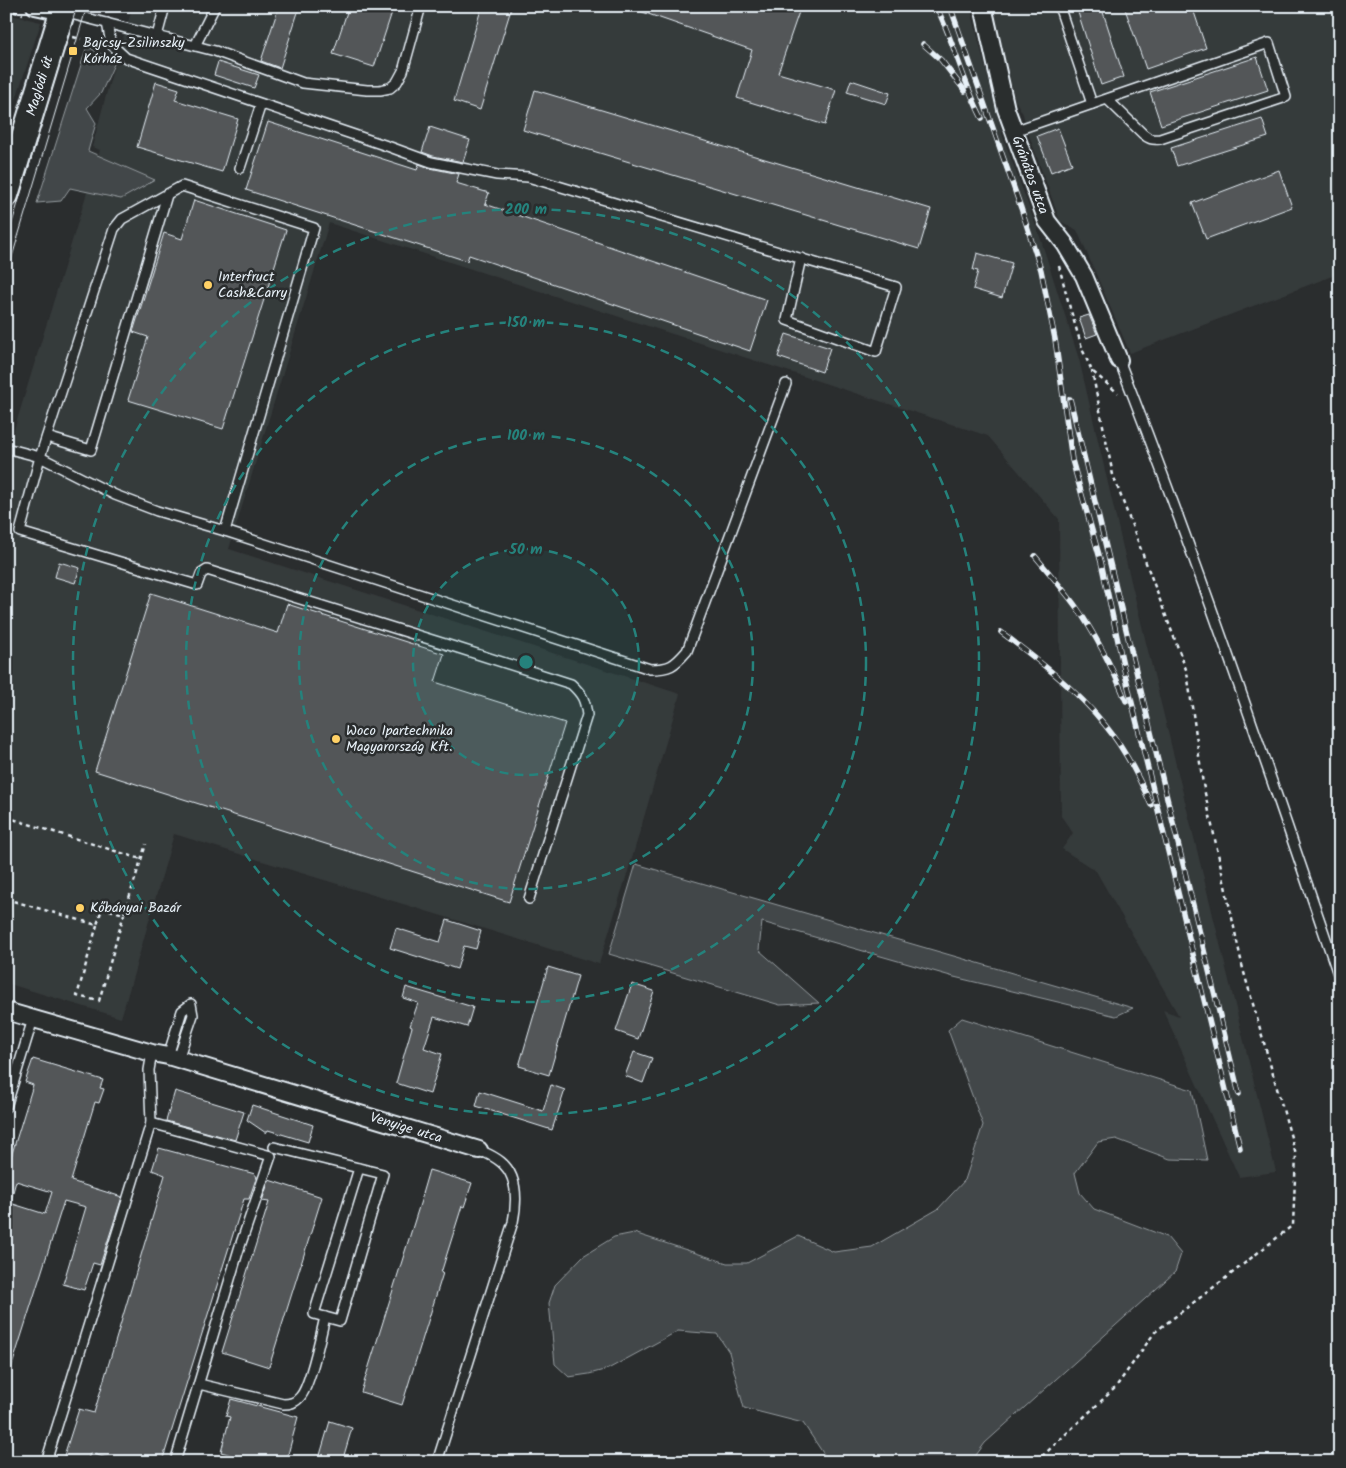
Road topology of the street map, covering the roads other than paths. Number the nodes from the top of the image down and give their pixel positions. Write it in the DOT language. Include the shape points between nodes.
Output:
graph roads {
  1 [pos="35,6"];
  2 [pos="165,6"];
  3 [pos="215,6"];
  4 [pos="421,6"];
  5 [pos="983,6"];
  6 [pos="1060,6"];
  7 [pos="64,9"];
  8 [pos="107,23"];
  9 [pos="157,36"];
  10 [pos="195,46"];
  11 [pos="1107,99"];
  12 [pos="261,104"];
  13 [pos="1092,104"];
  14 [pos="1014,131"];
  15 [pos="240,168"];
  16 [pos="6,194"];
  17 [pos="167,195"];
  18 [pos="801,258"];
  19 [pos="1120,360"];
  20 [pos="786,384"];
  21 [pos="47,437"];
  22 [pos="6,448"];
  23 [pos="40,457"];
  24 [pos="225,532"];
  25 [pos="529,899"];
  26 [pos="1340,980"];
  27 [pos="6,1011"];
  28 [pos="33,1019"];
  29 [pos="166,1056"];
  30 [pos="6,1107"];
  31 [pos="151,1123"];
  32 [pos="274,1147"];
  33 [pos="479,1150"];
  34 [pos="359,1168"];
  35 [pos="326,1317"];
  36 [pos="199,1384"];
  37 [pos="46,1462"];
  38 [pos="175,1462"];
  39 [pos="437,1462"];
  1 -- 7 [label="street"];
  2 -- 9 [label="lane"];
  3 -- 10 [label="lane"];
  4 -- 10 [label="lane" via="403,71 390,88 380,90 303,83"];
  5 -- 14 [label="street, Gránátos utca"];
  6 -- 13 [label="lane"];
  7 -- 8 [label="lane"];
  7 -- 16 [label="street, Maglódi út"];
  8 -- 9 [label="lane"];
  8 -- 12 [label="lane" via="111,44 126,58"];
  9 -- 10 [label="lane"];
  11 -- 11 [label="lane" via="1143,134 1154,140 1286,97 1269,43"];
  11 -- 13 [label="lane"];
  12 -- 15 [label="lane"];
  12 -- 18 [label="lane" via="431,162 497,175 528,177"];
  13 -- 14 [label="lane"];
  14 -- 19 [label="street, Gránátos utca" via="1047,221 1084,276"];
  17 -- 21 [label="lane" via="122,219 114,229"];
  17 -- 21 [label="lane" via="91,450"];
  17 -- 24 [label="lane" via="182,186 314,228"];
  18 -- 18 [label="lane" via="896,287 876,352 787,320"];
  19 -- 26 [label="lane" via="1250,716"];
  20 -- 24 [label="lane" via="687,651 665,669 650,669"];
  21 -- 23 [label="lane"];
  22 -- 23 [label="lane"];
  23 -- 24 [label="lane" via="114,496"];
  23 -- 25 [label="lane" via="20,532 198,585 201,574 207,570 571,684 581,693 587,715"];
  27 -- 28 [label="street, Venyige utca"];
  28 -- 29 [label="street, Venyige utca"];
  28 -- 30 [label="lane"];
  29 -- 29 [label="lane" via="193,1015 191,1004 182,1011"];
  29 -- 31 [label="lane" via="149,1070"];
  29 -- 33 [label="street, Venyige utca"];
  31 -- 36 [label="lane" via="272,1156 239,1249"];
  31 -- 37 [label="lane"];
  32 -- 34 [label="lane"];
  33 -- 39 [label="lane, Venyige utca" via="501,1162 510,1174 515,1188 515,1210"];
  34 -- 35 [label="lane" via="314,1314"];
  34 -- 35 [label="lane" via="383,1174 340,1321"];
  35 -- 36 [label="lane" via="305,1390 296,1402 282,1404"];
  36 -- 38 [label="lane"];
}
